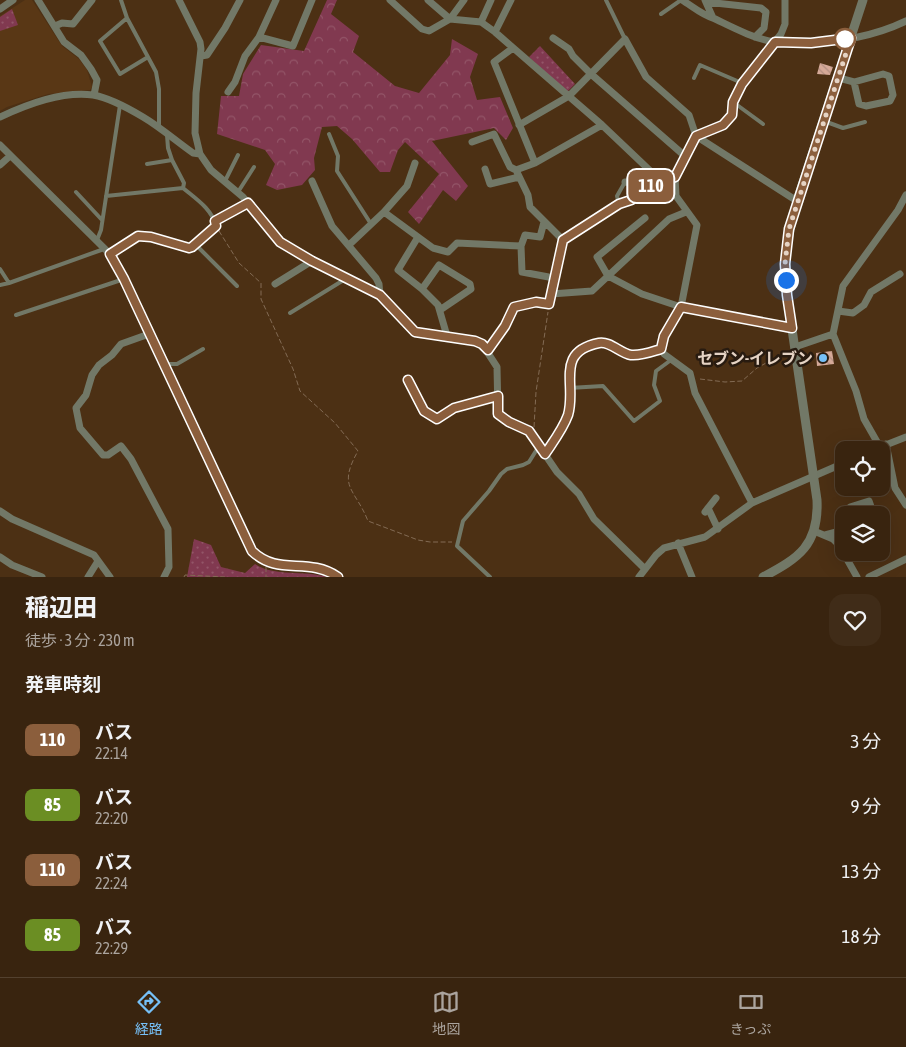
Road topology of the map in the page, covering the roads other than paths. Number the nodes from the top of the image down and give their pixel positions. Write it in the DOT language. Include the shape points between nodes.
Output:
graph roads {
  1 [pos="13,0"];
  2 [pos="38,0"];
  3 [pos="92,0"];
  4 [pos="121,0"];
  5 [pos="179,0"];
  6 [pos="240,0"];
  7 [pos="276,0"];
  8 [pos="312,0"];
  9 [pos="390,0"];
  10 [pos="428,0"];
  11 [pos="464,0"];
  12 [pos="491,0"];
  13 [pos="511,0"];
  14 [pos="606,0"];
  15 [pos="681,0"];
  16 [pos="785,0"];
  17 [pos="863,0"];
  18 [pos="705,1"];
  19 [pos="0,8"];
  20 [pos="661,14"];
  21 [pos="127,18"];
  22 [pos="713,18"];
  23 [pos="450,19"];
  24 [pos="906,21"];
  25 [pos="481,22"];
  26 [pos="54,26"];
  27 [pos="495,32"];
  28 [pos="259,37"];
  29 [pos="755,37"];
  30 [pos="553,38"];
  31 [pos="851,38"];
  32 [pos="625,39"];
  33 [pos="775,42"];
  34 [pos="513,48"];
  35 [pos="200,56"];
  36 [pos="148,57"];
  37 [pos="591,74"];
  38 [pos="694,78"];
  39 [pos="839,78"];
  40 [pos="854,82"];
  41 [pos="742,84"];
  42 [pos="228,92"];
  43 [pos="94,96"];
  44 [pos="568,96"];
  45 [pos="733,102"];
  46 [pos="120,105"];
  47 [pos="0,117"];
  48 [pos="824,121"];
  49 [pos="865,122"];
  50 [pos="763,124"];
  51 [pos="519,125"];
  52 [pos="602,125"];
  53 [pos="159,128"];
  54 [pos="329,134"];
  55 [pos="167,135"];
  56 [pos="696,136"];
  57 [pos="472,142"];
  58 [pos="0,145"];
  59 [pos="200,154"];
  60 [pos="238,155"];
  61 [pos="10,156"];
  62 [pos="686,157"];
  63 [pos="172,160"];
  64 [pos="415,163"];
  65 [pos="535,163"];
  66 [pos="147,164"];
  67 [pos="0,165"];
  68 [pos="254,166"];
  69 [pos="485,169"];
  70 [pos="518,173"];
  71 [pos="675,177"];
  72 [pos="225,180"];
  73 [pos="312,181"];
  74 [pos="625,182"];
  75 [pos="662,182"];
  76 [pos="650,186"];
  77 [pos="183,188"];
  78 [pos="76,192"];
  79 [pos="238,192"];
  80 [pos="906,195"];
  81 [pos="106,196"];
  82 [pos="797,201"];
  83 [pos="248,203"];
  84 [pos="619,204"];
  85 [pos="384,212"];
  86 [pos="686,212"];
  87 [pos="645,218"];
  88 [pos="102,220"];
  89 [pos="215,221"];
  90 [pos="544,222"];
  91 [pos="371,224"];
  92 [pos="418,237"];
  93 [pos="97,240"];
  94 [pos="563,240"];
  95 [pos="349,244"];
  96 [pos="196,245"];
  97 [pos="521,246"];
  98 [pos="107,251"];
  99 [pos="312,261"];
  100 [pos="0,269"];
  101 [pos="900,274"];
  102 [pos="608,276"];
  103 [pos="347,278"];
  104 [pos="554,278"];
  105 [pos="124,279"];
  106 [pos="9,283"];
  107 [pos="274,284"];
  108 [pos="0,285"];
  109 [pos="237,286"];
  110 [pos="422,289"];
  111 [pos="551,294"];
  112 [pos="380,295"];
  113 [pos="549,304"];
  114 [pos="681,307"];
  115 [pos="440,310"];
  116 [pos="838,311"];
  117 [pos="290,313"];
  118 [pos="16,315"];
  119 [pos="792,328"];
  120 [pos="149,334"];
  121 [pos="833,334"];
  122 [pos="447,336"];
  123 [pos="795,347"];
  124 [pos="203,349"];
  125 [pos="661,349"];
  126 [pos="488,350"];
  127 [pos="673,359"];
  128 [pos="164,364"];
  129 [pos="408,380"];
  130 [pos="570,388"];
  131 [pos="498,396"];
  132 [pos="906,437"];
  133 [pos="880,441"];
  134 [pos="890,443"];
  135 [pos="539,446"];
  136 [pos="545,454"];
  137 [pos="835,467"];
  138 [pos="890,471"];
  139 [pos="814,476"];
  140 [pos="903,497"];
  141 [pos="716,498"];
  142 [pos="752,503"];
  143 [pos="906,505"];
  144 [pos="853,506"];
  145 [pos="871,506"];
  146 [pos="0,511"];
  147 [pos="718,529"];
  148 [pos="814,531"];
  149 [pos="835,532"];
  150 [pos="825,535"];
  151 [pos="678,543"];
  152 [pos="0,557"];
  153 [pos="906,560"];
  154 [pos="98,561"];
  155 [pos="644,568"];
  156 [pos="42,577"];
  157 [pos="88,577"];
  158 [pos="110,577"];
  159 [pos="164,577"];
  160 [pos="338,577"];
  161 [pos="490,577"];
  162 [pos="640,577"];
  163 [pos="692,577"];
  164 [pos="763,577"];
  165 [pos="857,577"];
  166 [pos="869,577"];
  1 -- 19 [label="street"];
  2 -- 26 [label="street"];
  3 -- 26 [label="street" via="74,24"];
  4 -- 21 [label="lane"];
  5 -- 35 [label="street" via="200,42"];
  6 -- 35 [label="street" via="207,56"];
  7 -- 28 [label="street"];
  8 -- 28 [label="street" via="293,46"];
  9 -- 23 [label="street" via="429,31"];
  10 -- 23 [label="street"];
  11 -- 23 [label="street"];
  12 -- 25 [label="street"];
  13 -- 27 [label="street"];
  14 -- 32 [label="lane"];
  15 -- 20 [label="lane"];
  15 -- 22 [label="street"];
  16 -- 33 [label="street" via="785,24"];
  17 -- 31 [label="street"];
  18 -- 22 [label="street"];
  18 -- 29 [label="street" via="761,8 766,12 764,28"];
  21 -- 36 [label="lane"];
  21 -- 36 [label="lane" via="100,41 120,74"];
  22 -- 29 [label="street"];
  23 -- 25 [label="street"];
  24 -- 31 [label="street" via="889,30"];
  25 -- 27 [label="street"];
  26 -- 43 [label="street" via="64,42 82,55 97,80"];
  27 -- 34 [label="street"];
  28 -- 42 [label="street" via="244,56"];
  29 -- 33 [label="street"];
  30 -- 37 [label="street" via="569,49"];
  31 -- 33 [label="street" via="811,43"];
  31 -- 39 [label="street"];
  32 -- 37 [label="street"];
  32 -- 56 [label="street" via="646,77 689,115"];
  33 -- 41 [label="street"];
  34 -- 44 [label="street"];
  34 -- 51 [label="street" via="494,62"];
  35 -- 59 [label="street" via="195,133"];
  36 -- 53 [label="lane" via="156,72"];
  37 -- 44 [label="street"];
  37 -- 62 [label="street"];
  38 -- 41 [label="lane" via="700,65"];
  39 -- 40 [label="street"];
  39 -- 48 [label="street"];
  40 -- 40 [label="street" via="883,74 889,76 893,95 890,101 866,106 859,104"];
  41 -- 45 [label="street"];
  43 -- 46 [label="street"];
  43 -- 47 [label="street" via="50,98"];
  44 -- 51 [label="street"];
  44 -- 52 [label="street"];
  45 -- 50 [label="lane"];
  45 -- 56 [label="street" via="732,115 723,125"];
  46 -- 53 [label="street"];
  46 -- 81 [label="lane"];
  48 -- 49 [label="lane" via="843,128"];
  48 -- 82 [label="street"];
  51 -- 65 [label="street"];
  52 -- 65 [label="street"];
  52 -- 75 [label="street"];
  53 -- 55 [label="street"];
  54 -- 91 [label="lane" via="338,156 337,171"];
  55 -- 59 [label="street" via="193,153"];
  55 -- 63 [label="lane"];
  56 -- 62 [label="street"];
  56 -- 82 [label="street"];
  57 -- 70 [label="street" via="494,134 510,167"];
  58 -- 61 [label="street"];
  59 -- 72 [label="street" via="211,170"];
  60 -- 72 [label="lane"];
  61 -- 67 [label="street"];
  61 -- 93 [label="street"];
  62 -- 71 [label="street"];
  63 -- 66 [label="lane"];
  63 -- 77 [label="lane" via="184,183"];
  64 -- 85 [label="street" via="407,186"];
  65 -- 70 [label="street"];
  68 -- 79 [label="lane"];
  69 -- 70 [label="street" via="490,184"];
  70 -- 90 [label="street" via="530,208"];
  71 -- 75 [label="street"];
  71 -- 86 [label="street" via="676,196"];
  72 -- 79 [label="street"];
  73 -- 95 [label="street" via="332,226"];
  74 -- 76 [label="street"];
  74 -- 84 [label="lane" via="617,196"];
  75 -- 76 [label="street"];
  76 -- 84 [label="lane" via="631,200"];
  77 -- 81 [label="lane"];
  77 -- 89 [label="lane" via="205,206"];
  78 -- 88 [label="lane"];
  79 -- 83 [label="street"];
  80 -- 116 [label="street" via="846,280"];
  81 -- 88 [label="lane"];
  82 -- 119 [label="street" via="789,229 785,264"];
  83 -- 89 [label="lane"];
  83 -- 99 [label="street" via="280,242"];
  84 -- 94 [label="lane"];
  85 -- 91 [label="street"];
  85 -- 92 [label="street"];
  86 -- 102 [label="street" via="669,219"];
  86 -- 114 [label="street" via="697,225"];
  87 -- 102 [label="street" via="597,257"];
  88 -- 93 [label="lane"];
  89 -- 96 [label="lane" via="216,226"];
  90 -- 94 [label="street"];
  90 -- 97 [label="street" via="540,237 525,235"];
  91 -- 95 [label="street"];
  92 -- 97 [label="street" via="433,248 448,252 457,243"];
  92 -- 110 [label="street" via="398,270"];
  93 -- 98 [label="street"];
  94 -- 104 [label="street"];
  95 -- 112 [label="street" via="376,278"];
  96 -- 98 [label="lane" via="189,248 138,236"];
  96 -- 109 [label="lane"];
  97 -- 104 [label="street" via="522,272"];
  98 -- 105 [label="street"];
  98 -- 106 [label="lane"];
  99 -- 103 [label="street"];
  99 -- 107 [label="street"];
  100 -- 106 [label="lane"];
  101 -- 116 [label="street" via="871,292 864,305 853,313"];
  102 -- 111 [label="street" via="592,291"];
  102 -- 114 [label="street" via="642,294"];
  103 -- 112 [label="street"];
  103 -- 117 [label="lane"];
  104 -- 111 [label="street"];
  105 -- 118 [label="lane"];
  105 -- 120 [label="street"];
  106 -- 108 [label="lane"];
  110 -- 115 [label="street"];
  110 -- 115 [label="street" via="439,265 470,284 471,289"];
  111 -- 113 [label="street"];
  112 -- 122 [label="street" via="415,332"];
  113 -- 126 [label="lane" via="536,302 514,307"];
  114 -- 119 [label="street"];
  114 -- 125 [label="street" via="664,336"];
  115 -- 122 [label="street"];
  116 -- 121 [label="street"];
  119 -- 123 [label="street"];
  120 -- 128 [label="street"];
  120 -- 159 [label="street" via="121,344 99,365 86,395 76,408 80,428 103,455 108,456 121,446 131,459 168,529 169,567"];
  121 -- 123 [label="street"];
  121 -- 133 [label="street" via="864,419"];
  122 -- 126 [label="street" via="475,341"];
  123 -- 139 [label="street"];
  124 -- 128 [label="lane" via="177,364"];
  125 -- 127 [label="street"];
  125 -- 130 [label="street" via="629,355 602,342 588,346 572,360"];
  126 -- 131 [label="street" via="497,367"];
  127 -- 130 [label="lane" via="656,372 654,385 660,402 634,420 603,386"];
  127 -- 142 [label="street" via="690,373 695,393"];
  128 -- 160 [label="street" via="256,557 280,569 313,568"];
  129 -- 131 [label="street" via="424,411 437,419 454,408"];
  130 -- 136 [label="street" via="564,426"];
  131 -- 135 [label="street" via="498,414 524,428"];
  132 -- 134 [label="street"];
  135 -- 136 [label="street"];
  135 -- 161 [label="lane" via="529,462 501,474 463,521 457,546"];
  136 -- 155 [label="street" via="579,494 594,519"];
  137 -- 139 [label="street"];
  138 -- 140 [label="street" via="895,488"];
  139 -- 142 [label="street"];
  139 -- 148 [label="street" via="818,510"];
  140 -- 143 [label="street"];
  141 -- 147 [label="street" via="707,510"];
  142 -- 147 [label="street"];
  144 -- 145 [label="street" via="869,501"];
  146 -- 154 [label="street" via="94,555"];
  147 -- 151 [label="street"];
  148 -- 150 [label="street"];
  148 -- 164 [label="street" via="811,540 787,565"];
  149 -- 150 [label="street"];
  150 -- 165 [label="street" via="838,545"];
  151 -- 155 [label="street" via="664,548"];
  151 -- 163 [label="street"];
  152 -- 156 [label="street"];
  153 -- 166 [label="street"];
  154 -- 157 [label="street"];
  154 -- 158 [label="street"];
  155 -- 162 [label="street"];
}
